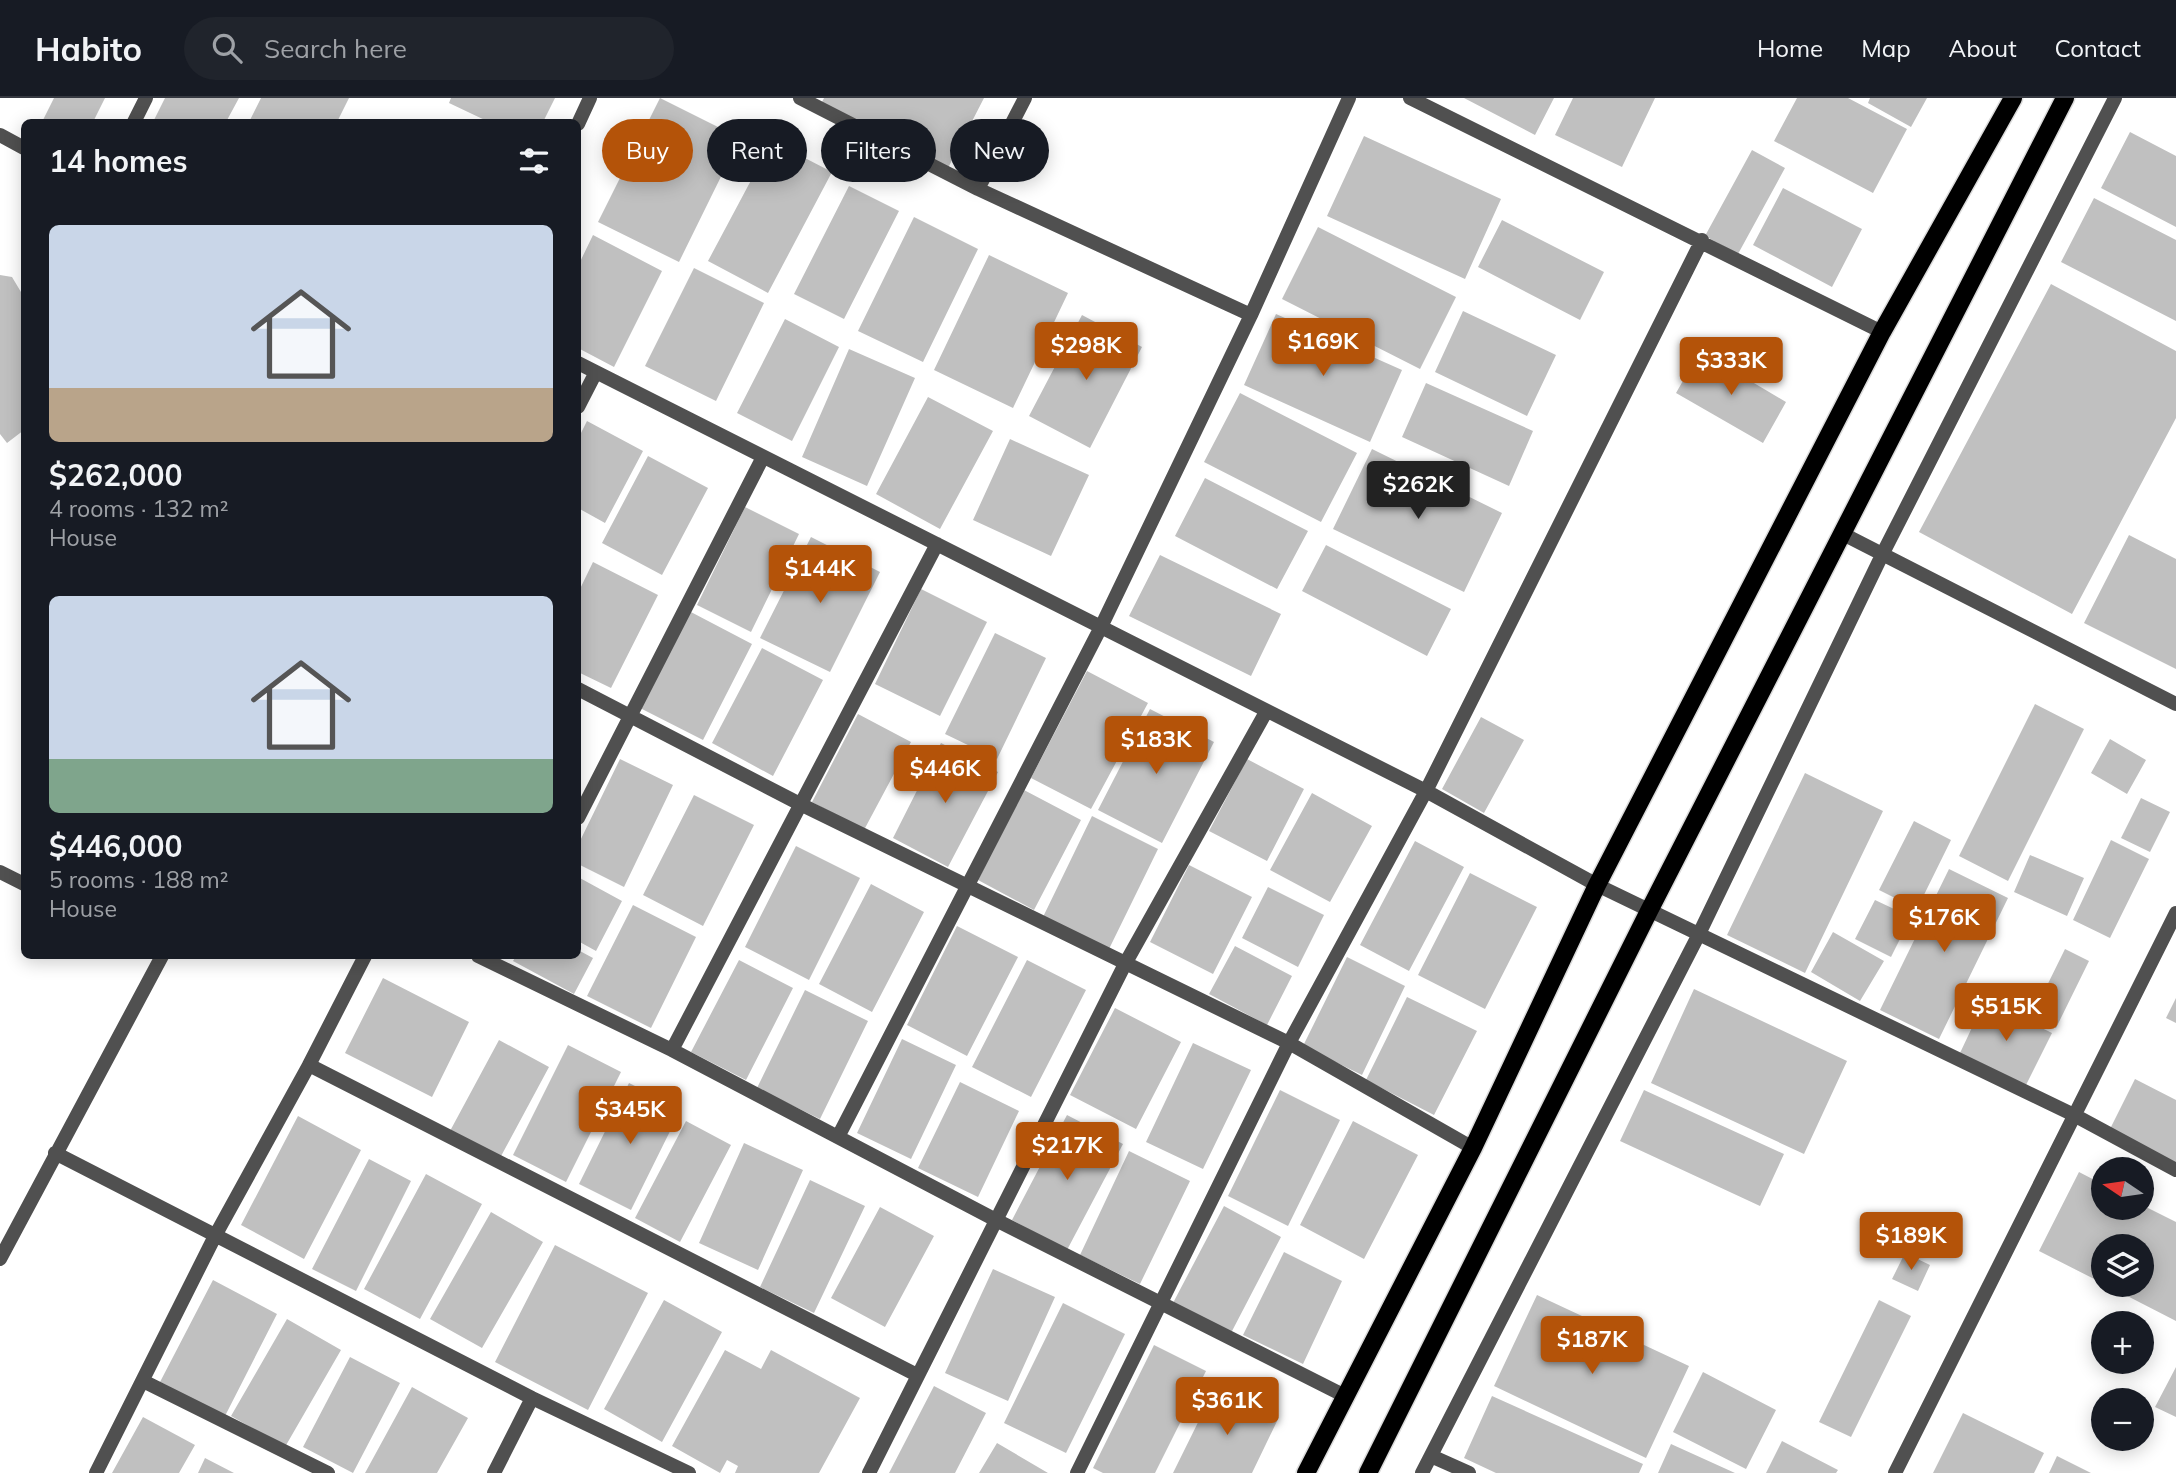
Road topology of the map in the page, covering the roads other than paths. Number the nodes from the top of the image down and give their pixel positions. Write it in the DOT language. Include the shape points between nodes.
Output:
graph roads {
  1 [pos="146,98"];
  2 [pos="590,98"];
  3 [pos="800,98"];
  4 [pos="1025,98"];
  5 [pos="1349,98"];
  6 [pos="1410,98"];
  7 [pos="2013,98"];
  8 [pos="2065,98"];
  9 [pos="2115,98"];
  10 [pos="136,119"];
  11 [pos="580,119"];
  12 [pos="0,135"];
  13 [pos="21,146"];
  14 [pos="978,189"];
  15 [pos="1702,240"];
  16 [pos="1251,315"];
  17 [pos="1882,332"];
  18 [pos="581,364"];
  19 [pos="596,372"];
  20 [pos="581,401"];
  21 [pos="763,457"];
  22 [pos="1843,534"];
  23 [pos="937,544"];
  24 [pos="1882,555"];
  25 [pos="1101,627"];
  26 [pos="581,691"];
  27 [pos="2176,704"];
  28 [pos="1266,712"];
  29 [pos="628,716"];
  30 [pos="1426,791"];
  31 [pos="800,804"];
  32 [pos="581,812"];
  33 [pos="0,872"];
  34 [pos="21,882"];
  35 [pos="1597,885"];
  36 [pos="968,887"];
  37 [pos="1649,911"];
  38 [pos="2176,913"];
  39 [pos="1698,936"];
  40 [pos="160,959"];
  41 [pos="363,959"];
  42 [pos="506,962"];
  43 [pos="1125,964"];
  44 [pos="1289,1043"];
  45 [pos="672,1050"];
  46 [pos="309,1065"];
  47 [pos="2074,1115"];
  48 [pos="839,1135"];
  49 [pos="1474,1148"];
  50 [pos="55,1153"];
  51 [pos="2176,1170"];
  52 [pos="994,1219"];
  53 [pos="215,1236"];
  54 [pos="0,1259"];
  55 [pos="1160,1301"];
  56 [pos="917,1375"];
  57 [pos="143,1381"];
  58 [pos="1345,1396"];
  59 [pos="532,1398"];
  60 [pos="1431,1456"];
  61 [pos="96,1473"];
  62 [pos="328,1473"];
  63 [pos="494,1473"];
  64 [pos="689,1473"];
  65 [pos="869,1473"];
  66 [pos="1077,1473"];
  67 [pos="1306,1473"];
  68 [pos="1368,1473"];
  69 [pos="1422,1473"];
  70 [pos="1468,1473"];
  71 [pos="1895,1473"];
  1 -- 10 [label="street"];
  2 -- 11 [label="street"];
  3 -- 14 [label="street"];
  4 -- 14 [label="street"];
  5 -- 16 [label="street"];
  6 -- 15 [label="street"];
  7 -- 17 [label="main road"];
  8 -- 22 [label="main road"];
  9 -- 24 [label="street"];
  12 -- 13 [label="street"];
  14 -- 16 [label="street"];
  15 -- 17 [label="street"];
  15 -- 30 [label="street"];
  16 -- 25 [label="street"];
  17 -- 35 [label="main road"];
  18 -- 19 [label="street"];
  19 -- 20 [label="street"];
  19 -- 21 [label="street"];
  21 -- 23 [label="street"];
  21 -- 29 [label="street"];
  22 -- 24 [label="street"];
  22 -- 37 [label="main road"];
  23 -- 25 [label="street"];
  23 -- 31 [label="street"];
  24 -- 27 [label="street"];
  24 -- 39 [label="street"];
  25 -- 28 [label="street"];
  25 -- 36 [label="street"];
  26 -- 29 [label="street"];
  28 -- 30 [label="street"];
  28 -- 43 [label="street"];
  29 -- 31 [label="street"];
  29 -- 32 [label="street"];
  30 -- 35 [label="street"];
  30 -- 44 [label="street"];
  31 -- 36 [label="street"];
  31 -- 45 [label="street"];
  33 -- 34 [label="street"];
  35 -- 37 [label="street"];
  35 -- 49 [label="main road"];
  36 -- 43 [label="street"];
  36 -- 48 [label="street"];
  37 -- 39 [label="street"];
  37 -- 68 [label="main road"];
  38 -- 47 [label="street"];
  39 -- 47 [label="street"];
  39 -- 60 [label="street"];
  40 -- 50 [label="street"];
  41 -- 46 [label="street"];
  42 -- 45 [label="street"];
  43 -- 44 [label="street"];
  43 -- 52 [label="street"];
  44 -- 49 [label="street"];
  44 -- 55 [label="street"];
  45 -- 48 [label="street"];
  46 -- 53 [label="street"];
  46 -- 56 [label="street"];
  47 -- 51 [label="street"];
  47 -- 71 [label="street"];
  48 -- 52 [label="street"];
  49 -- 58 [label="main road"];
  50 -- 53 [label="street"];
  50 -- 54 [label="street"];
  52 -- 55 [label="street"];
  52 -- 56 [label="street"];
  53 -- 57 [label="street"];
  53 -- 59 [label="street"];
  55 -- 58 [label="street"];
  55 -- 66 [label="street"];
  56 -- 65 [label="street"];
  57 -- 61 [label="street"];
  57 -- 62 [label="street"];
  58 -- 67 [label="main road"];
  59 -- 63 [label="street"];
  59 -- 64 [label="street"];
  60 -- 69 [label="street"];
  60 -- 70 [label="street"];
}
